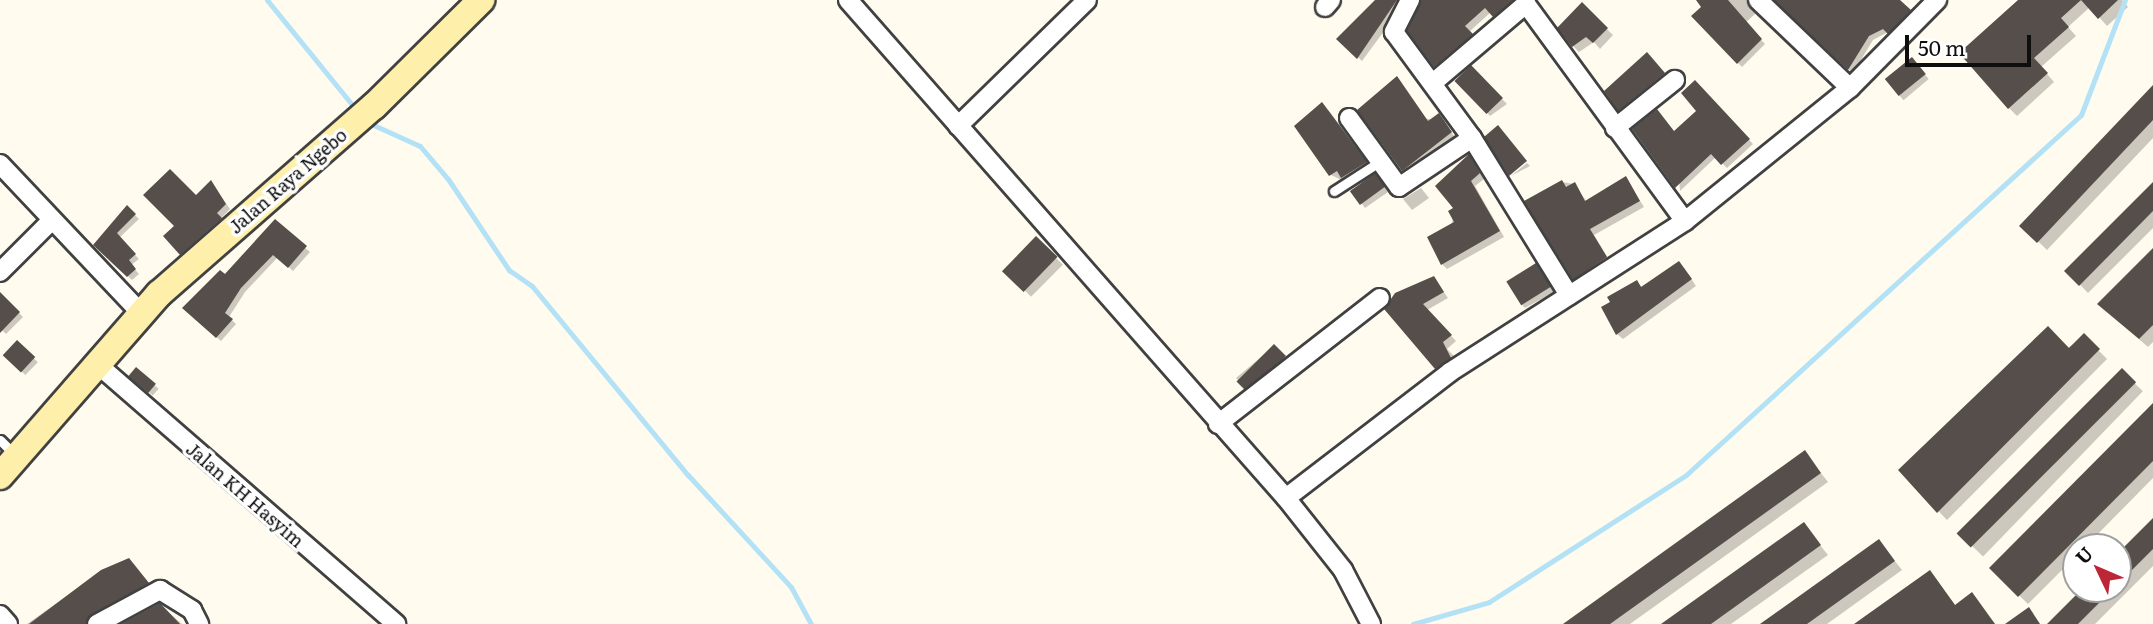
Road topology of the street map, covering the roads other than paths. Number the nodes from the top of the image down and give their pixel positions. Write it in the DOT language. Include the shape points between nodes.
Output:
graph roads {
  1 [pos="481,0"];
  2 [pos="848,0"];
  3 [pos="1087,0"];
  4 [pos="1410,0"];
  5 [pos="1759,0"];
  6 [pos="1527,2"];
  7 [pos="1928,3"];
  8 [pos="1675,80"];
  9 [pos="1434,82"];
  10 [pos="1850,88"];
  11 [pos="1349,118"];
  12 [pos="958,126"];
  13 [pos="1615,128"];
  14 [pos="1472,138"];
  15 [pos="0,164"];
  16 [pos="1376,164"];
  17 [pos="1334,191"];
  18 [pos="51,221"];
  19 [pos="1685,222"];
  20 [pos="0,272"];
  21 [pos="1569,295"];
  22 [pos="1380,298"];
  23 [pos="141,313"];
  24 [pos="96,363"];
  25 [pos="1218,425"];
  26 [pos="6,458"];
  27 [pos="1286,498"];
  28 [pos="0,615"];
  29 [pos="8,624"];
  30 [pos="97,624"];
  31 [pos="199,624"];
  32 [pos="396,624"];
  33 [pos="1371,624"];
  1 -- 23 [label="street, Jalan Raya Ngebo" via="374,106"];
  2 -- 12 [label="street"];
  3 -- 12 [label="street"];
  4 -- 9 [label="street" via="1392,28"];
  5 -- 10 [label="street"];
  6 -- 9 [label="street"];
  6 -- 13 [label="street"];
  7 -- 10 [label="street"];
  8 -- 13 [label="street"];
  9 -- 14 [label="street"];
  10 -- 19 [label="street"];
  11 -- 16 [label="street"];
  12 -- 25 [label="street"];
  13 -- 19 [label="street"];
  14 -- 16 [label="street" via="1399,187"];
  14 -- 21 [label="street"];
  15 -- 18 [label="street"];
  16 -- 17 [label="lane"];
  18 -- 20 [label="street"];
  18 -- 23 [label="street"];
  19 -- 21 [label="street"];
  21 -- 27 [label="street" via="1450,372"];
  22 -- 25 [label="street"];
  23 -- 24 [label="street, Jalan Raya Ngebo"];
  24 -- 26 [label="street, Jalan Raya Ngebo"];
  24 -- 32 [label="street, Jalan KH Hasyim"];
  25 -- 27 [label="street"];
  27 -- 33 [label="street" via="1343,570"];
  28 -- 29 [label="street"];
  30 -- 31 [label="street" via="166,590 192,610"];
}
